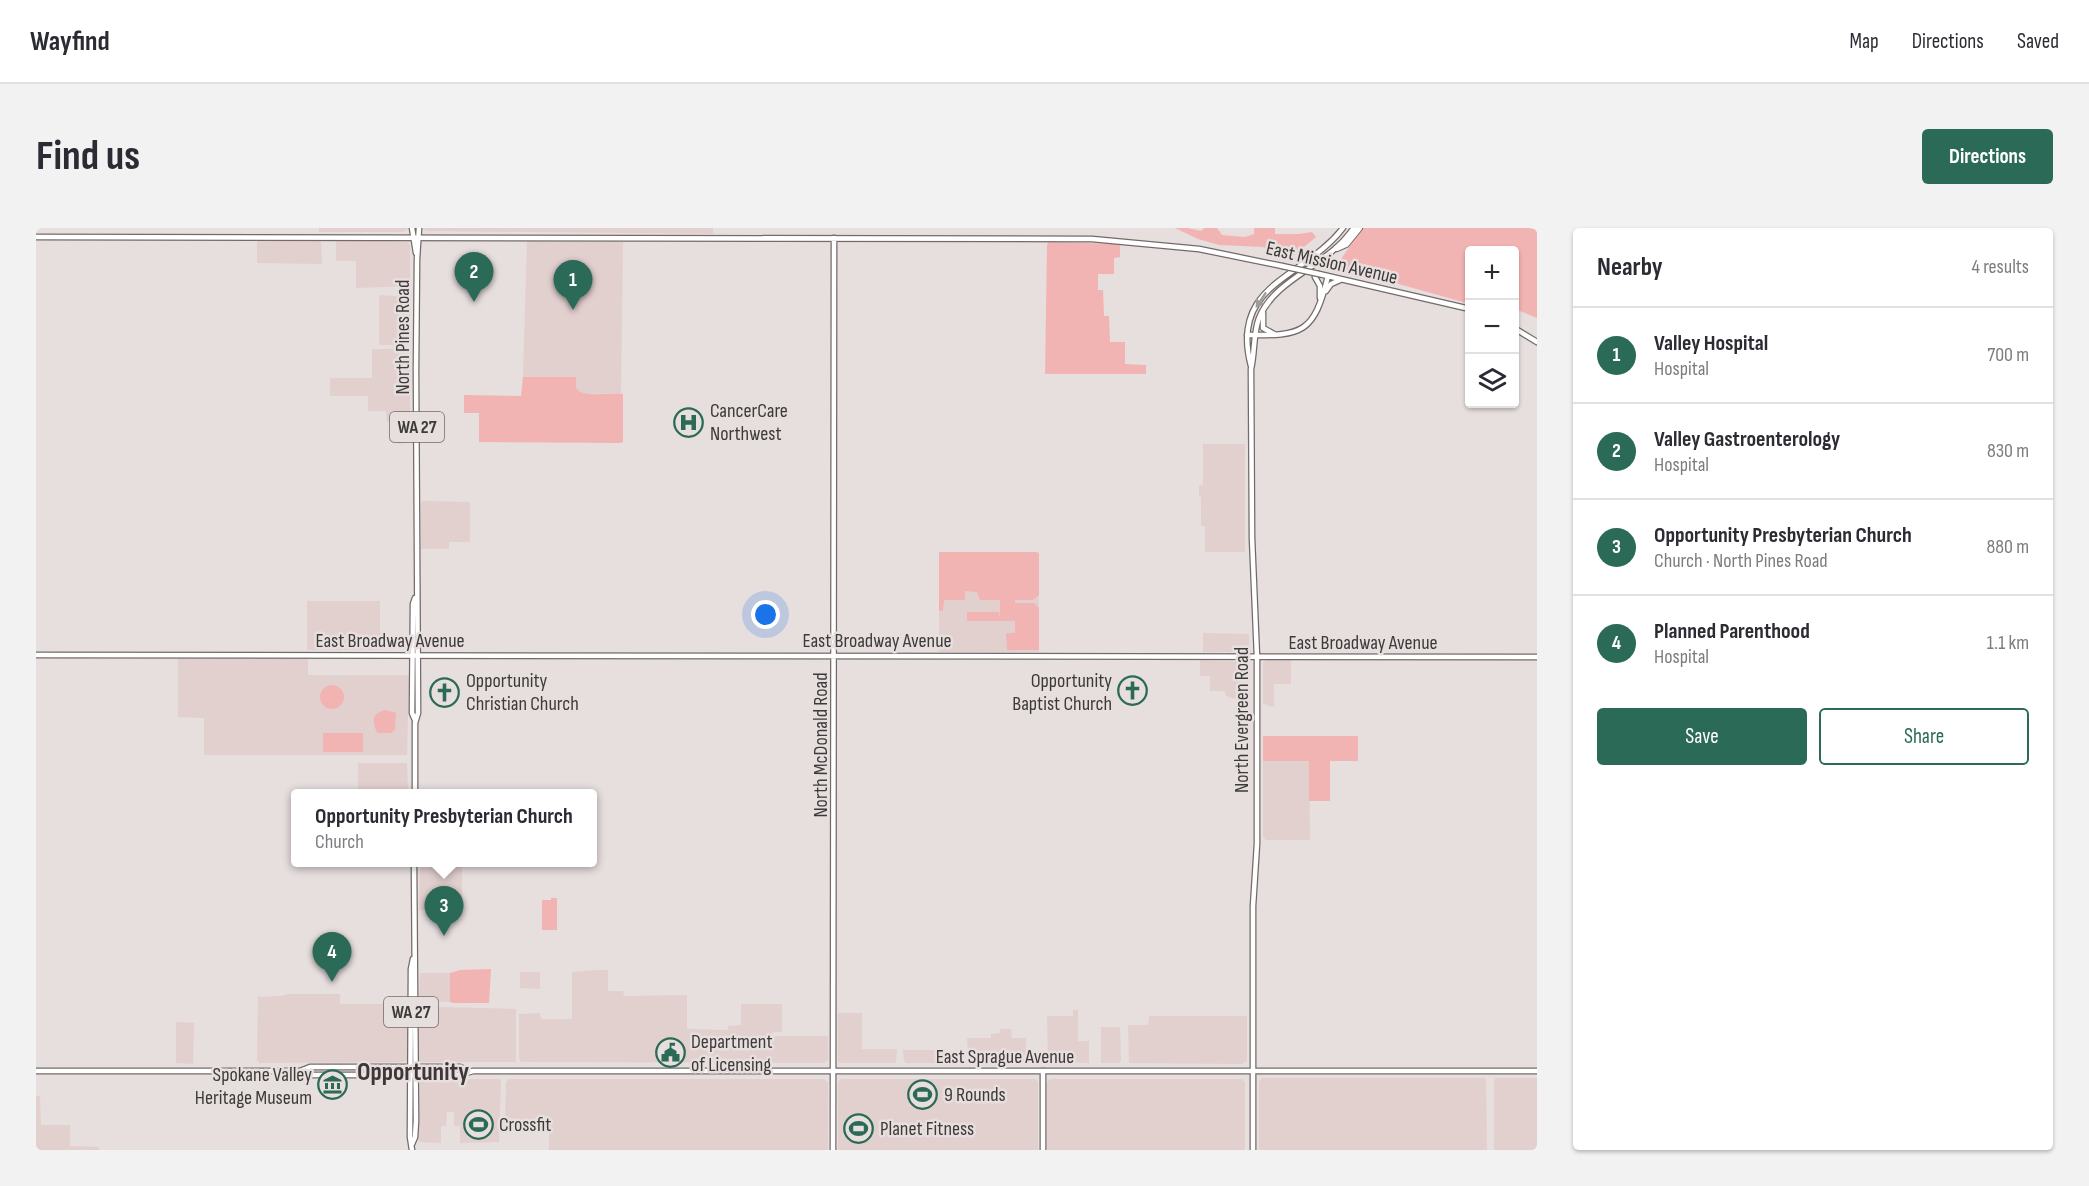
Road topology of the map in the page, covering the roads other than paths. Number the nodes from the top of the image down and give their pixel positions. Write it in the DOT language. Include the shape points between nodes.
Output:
graph roads {
  1 [pos="412,228"];
  2 [pos="419,228"];
  3 [pos="1343,228"];
  4 [pos="1354,228"];
  5 [pos="1359,228"];
  6 [pos="412,236"];
  7 [pos="419,236"];
  8 [pos="36,237"];
  9 [pos="834,238"];
  10 [pos="1337,248"];
  11 [pos="417,259"];
  12 [pos="1317,276"];
  13 [pos="1328,276"];
  14 [pos="1342,279"];
  15 [pos="1323,294"];
  16 [pos="1320,307"];
  17 [pos="1465,308"];
  18 [pos="1263,311"];
  19 [pos="1519,331"];
  20 [pos="1276,335"];
  21 [pos="1247,336"];
  22 [pos="1254,336"];
  23 [pos="1537,342"];
  24 [pos="1251,369"];
  25 [pos="36,655"];
  26 [pos="415,655"];
  27 [pos="834,656"];
  28 [pos="1257,657"];
  29 [pos="1537,657"];
  30 [pos="415,789"];
  31 [pos="414,867"];
  32 [pos="413,1067"];
  33 [pos="36,1071"];
  34 [pos="299,1071"];
  35 [pos="473,1071"];
  36 [pos="833,1071"];
  37 [pos="1043,1071"];
  38 [pos="1253,1071"];
  39 [pos="1537,1071"];
  40 [pos="413,1075"];
  41 [pos="412,1147"];
  42 [pos="833,1150"];
  43 [pos="1043,1150"];
  44 [pos="1252,1150"];
  1 -- 6 [label="main road, North Pines Road / WA 27"];
  2 -- 7 [label="main road, North Pines Road / WA 27"];
  3 -- 21 [label="main road, North Evergreen Road, one-way" via="1327,245 1266,291 1255,309"];
  4 -- 10 [label="main road, North Evergreen Road"];
  5 -- 10 [label="highway" via="1346,244"];
  6 -- 7 [label="main road, East Mission Avenue"];
  6 -- 8 [label="main road, East Mission Avenue"];
  6 -- 11 [label="main road, North Pines Road / WA 27"];
  7 -- 9 [label="main road, East Mission Avenue"];
  7 -- 11 [label="main road, North Pines Road / WA 27"];
  9 -- 12 [label="main road, East Mission Avenue, bridge" via="1092,239 1190,248"];
  9 -- 27 [label="main road, North McDonald Road"];
  10 -- 18 [label="main road, North Evergreen Road" via="1282,288"];
  11 -- 26 [label="main road, North Pines Road / WA 27"];
  12 -- 13 [label="main road, East Mission Avenue"];
  12 -- 16 [label="main road"];
  13 -- 14 [label="main road, East Mission Avenue"];
  13 -- 15 [label="main road"];
  14 -- 15 [label="main road"];
  14 -- 17 [label="main road, East Mission Avenue"];
  15 -- 16 [label="main road"];
  16 -- 20 [label="main road" via="1306,326"];
  18 -- 20 [label="main road" via="1263,328"];
  18 -- 22 [label="main road, North Evergreen Road"];
  19 -- 23 [label="main road"];
  20 -- 22 [label="main road"];
  21 -- 22 [label="main road"];
  21 -- 24 [label="main road, North Evergreen Road"];
  22 -- 24 [label="main road, North Evergreen Road"];
  24 -- 28 [label="main road, North Evergreen Road"];
  25 -- 26 [label="main road, East Broadway Avenue"];
  26 -- 27 [label="main road, East Broadway Avenue"];
  26 -- 30 [label="main road, North Pines Road / WA 27" via="412,713 416,723"];
  27 -- 28 [label="main road, East Broadway Avenue"];
  27 -- 36 [label="main road, North McDonald Road"];
  28 -- 29 [label="main road, East Broadway Avenue"];
  28 -- 38 [label="main road, North Evergreen Road"];
  31 -- 32 [label="main road, WA 27"];
  32 -- 34 [label="main road, East Sprague Avenue" via="310,1067"];
  32 -- 35 [label="main road, East Sprague Avenue" via="460,1067"];
  32 -- 40 [label="main road, WA 27"];
  33 -- 34 [label="main road, East Sprague Avenue"];
  34 -- 40 [label="main road, East Sprague Avenue" via="310,1075"];
  35 -- 36 [label="main road, East Sprague Avenue"];
  35 -- 40 [label="main road, East Sprague Avenue" via="460,1075"];
  36 -- 37 [label="main road, East Sprague Avenue"];
  36 -- 42 [label="main road, North McDonald Road"];
  37 -- 38 [label="main road, East Sprague Avenue"];
  37 -- 43 [label="main road"];
  38 -- 39 [label="main road, East Sprague Avenue"];
  38 -- 44 [label="main road, North Evergreen Road"];
  40 -- 41 [label="main road, WA 27"];
}
